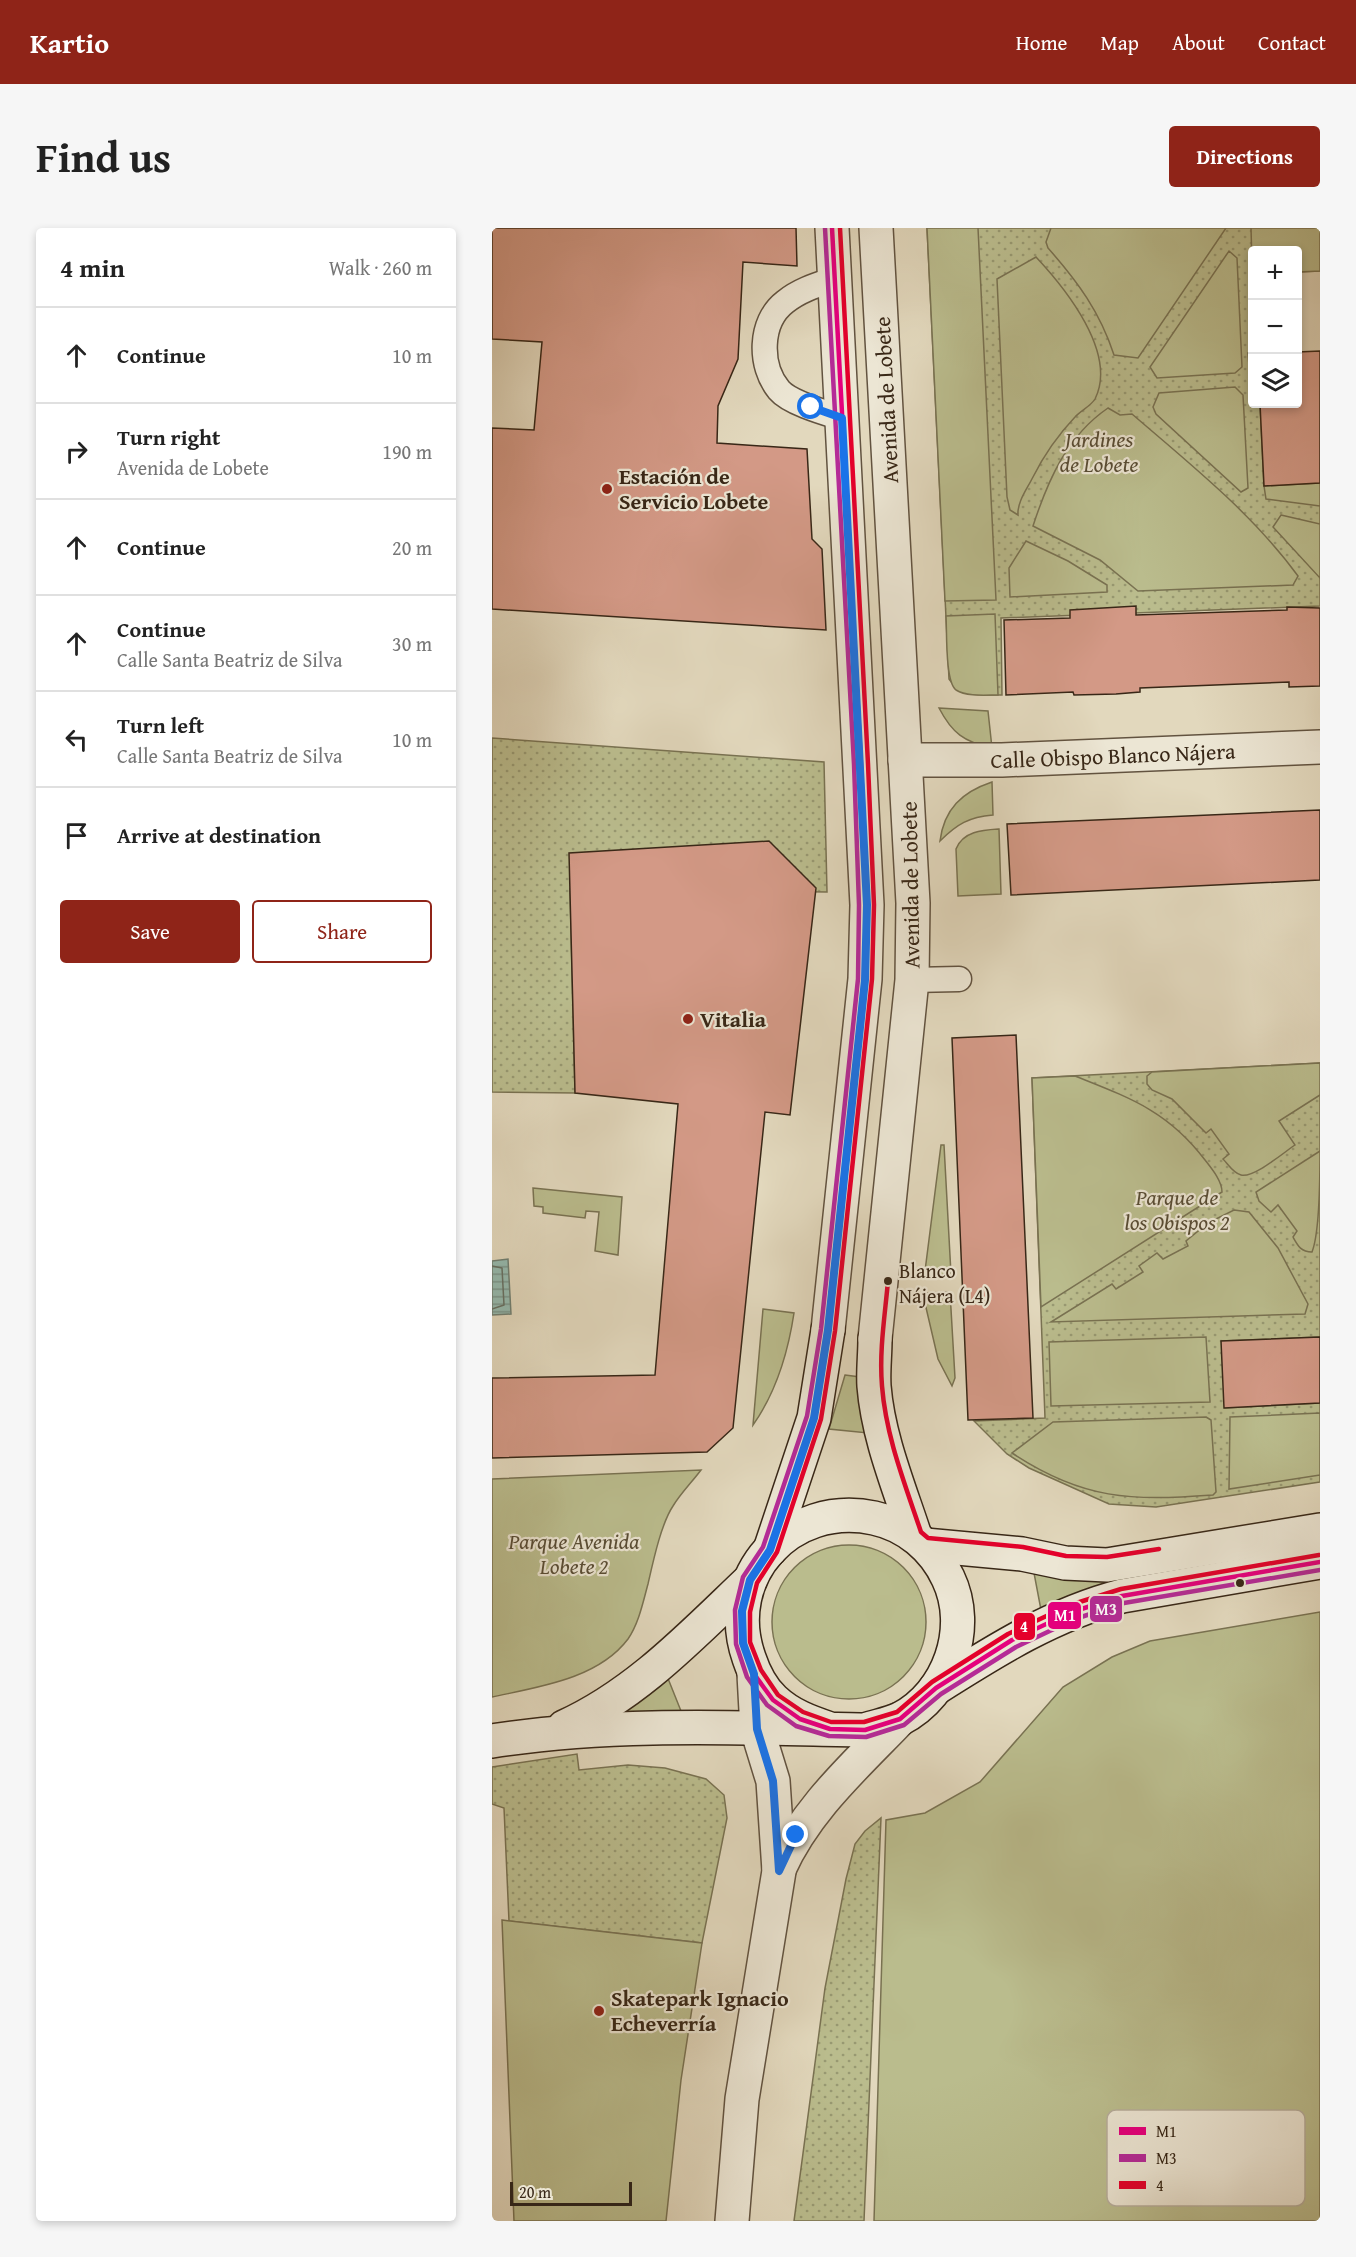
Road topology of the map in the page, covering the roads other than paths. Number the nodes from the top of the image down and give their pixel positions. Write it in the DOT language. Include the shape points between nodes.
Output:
graph roads {
  1 [pos="832,228"];
  2 [pos="876,228"];
  3 [pos="835,279"];
  4 [pos="842,418"];
  5 [pos="1320,747"];
  6 [pos="905,760"];
  7 [pos="959,979"];
  8 [pos="912,980"];
  9 [pos="1320,1530"];
  10 [pos="920,1540"];
  11 [pos="770,1550"];
  12 [pos="1320,1562"];
  13 [pos="750,1580"];
  14 [pos="754,1674"];
  15 [pos="936,1688"];
  16 [pos="900,1719"];
  17 [pos="757,1729"];
  18 [pos="830,1729"];
  19 [pos="554,1731"];
  20 [pos="492,1741"];
  21 [pos="779,1871"];
  22 [pos="732,2221"];
  1 -- 3 [label="street, Avenida de Lobete"];
  2 -- 6 [label="street, Avenida de Lobete"];
  3 -- 4 [label="street, Avenida de Lobete"];
  3 -- 4 [label="lane" via="808,287 783,303 767,326 764,354 780,391"];
  4 -- 11 [label="street, Avenida de Lobete" via="867,905 865,980 828,1330 814,1418"];
  5 -- 6 [label="street, Calle Obispo Blanco Nájera" via="1002,760"];
  6 -- 8 [label="street, Avenida de Lobete" via="913,903"];
  7 -- 8 [label="lane"];
  8 -- 10 [label="street, Avenida de Lobete" via="875,1339 874,1387 880,1423"];
  9 -- 10 [label="street" via="1107,1565 1065,1563"];
  10 -- 11 [label="street" via="887,1521 855,1514 824,1517 794,1529"];
  10 -- 15 [label="street" via="935,1555 949,1580 957,1608 957,1636 950,1664"];
  11 -- 13 [label="street"];
  12 -- 15 [label="street" via="1094,1603 1012,1640"];
  13 -- 14 [label="street" via="742,1611 743,1643"];
  13 -- 19 [label="street" via="645,1677 595,1713"];
  14 -- 17 [label="street"];
  14 -- 18 [label="street" via="773,1700 800,1719"];
  15 -- 16 [label="street"];
  16 -- 18 [label="street" via="866,1730"];
  16 -- 21 [label="street" via="820,1804 796,1835"];
  17 -- 18 [label="street"];
  17 -- 19 [label="street"];
  17 -- 21 [label="street" via="773,1781"];
  19 -- 20 [label="street"];
  21 -- 22 [label="street" via="742,2099"];
}
